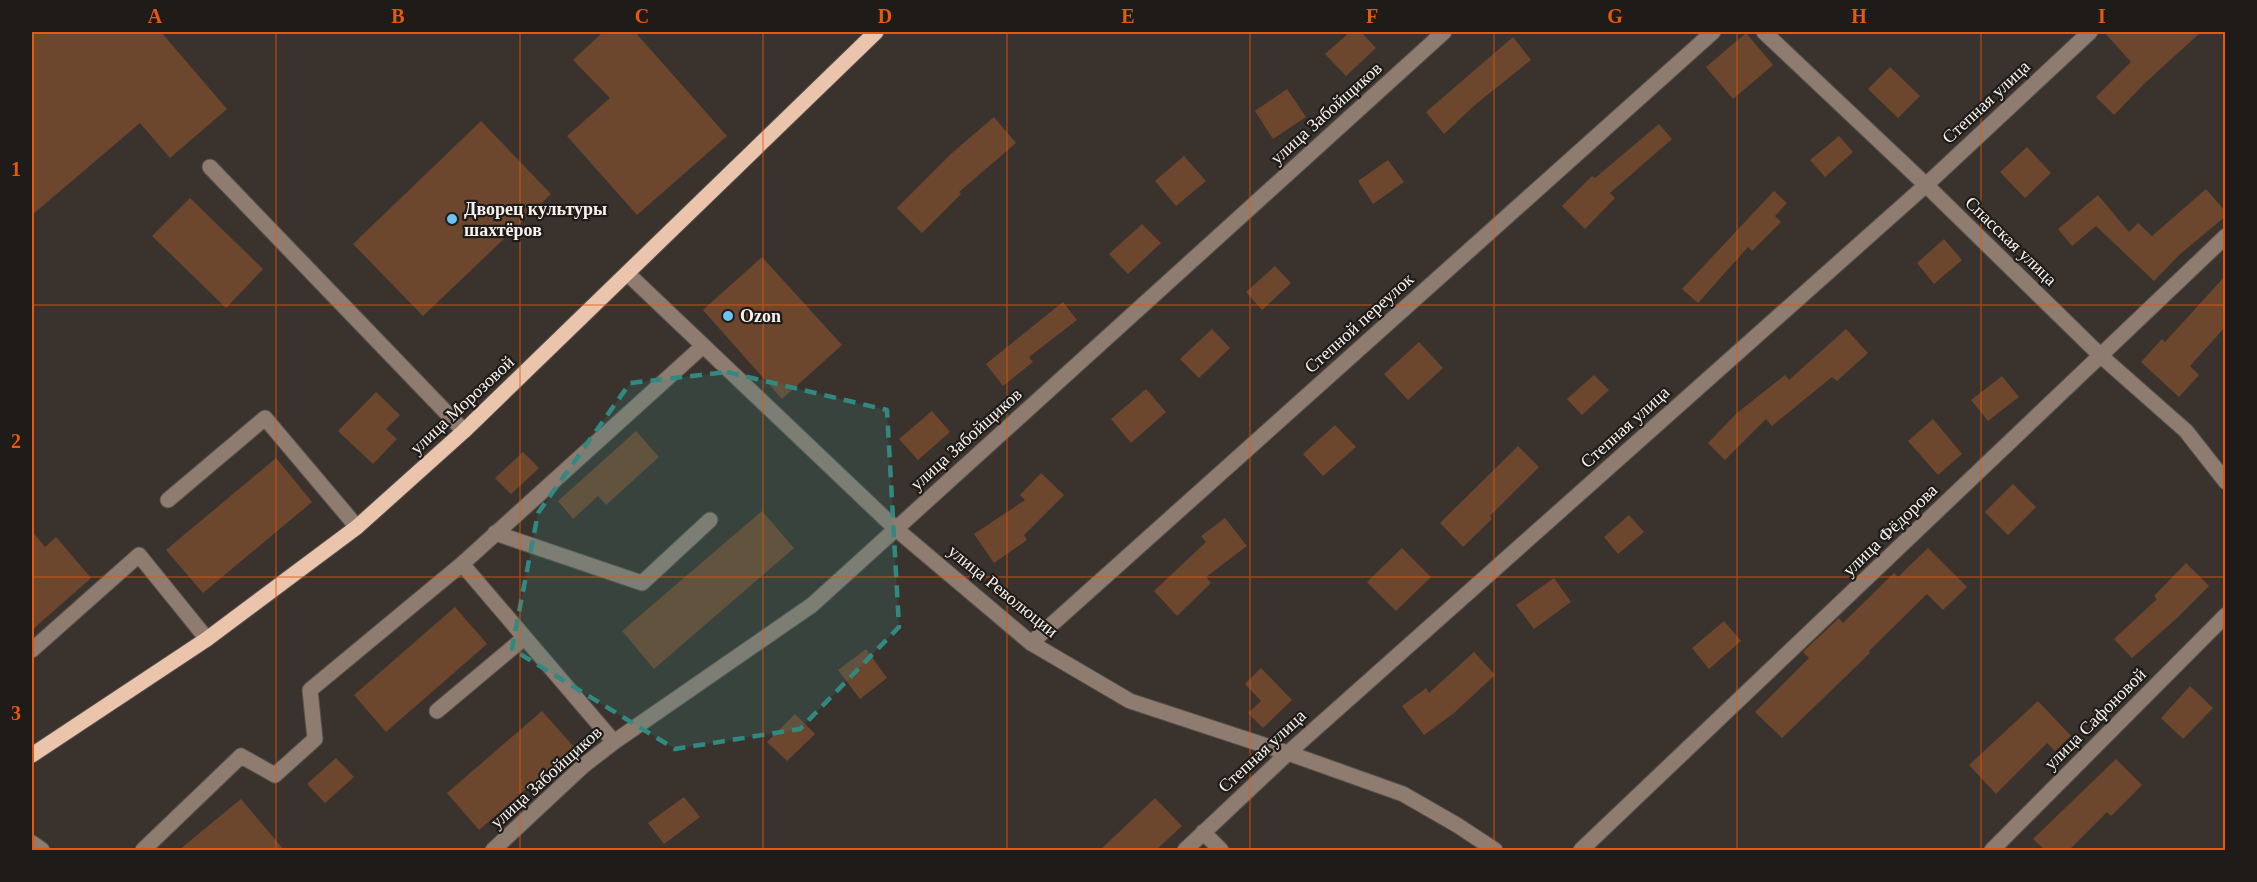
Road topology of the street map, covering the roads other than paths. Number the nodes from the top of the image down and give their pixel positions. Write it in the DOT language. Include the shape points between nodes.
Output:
graph roads {
  1 [pos="876,32"];
  2 [pos="1444,32"];
  3 [pos="1713,32"];
  4 [pos="1764,32"];
  5 [pos="2090,32"];
  6 [pos="210,167"];
  7 [pos="1926,185"];
  8 [pos="2226,236"];
  9 [pos="628,274"];
  10 [pos="703,346"];
  11 [pos="2101,356"];
  12 [pos="464,432"];
  13 [pos="2226,482"];
  14 [pos="168,500"];
  15 [pos="710,520"];
  16 [pos="357,527"];
  17 [pos="896,529"];
  18 [pos="495,533"];
  19 [pos="462,564"];
  20 [pos="2226,615"];
  21 [pos="524,638"];
  22 [pos="207,639"];
  23 [pos="1030,643"];
  24 [pos="32,650"];
  25 [pos="437,711"];
  26 [pos="614,742"];
  27 [pos="1288,753"];
  28 [pos="32,755"];
  29 [pos="1203,832"];
  30 [pos="32,843"];
  31 [pos="42,850"];
  32 [pos="143,850"];
  33 [pos="493,850"];
  34 [pos="1185,850"];
  35 [pos="1221,850"];
  36 [pos="1495,850"];
  37 [pos="1581,850"];
  38 [pos="1992,850"];
  1 -- 9 [label="main road, улица Морозовой"];
  2 -- 17 [label="street, улица Забойщиков"];
  3 -- 23 [label="street, Степной переулок"];
  4 -- 7 [label="street, Спасская улица"];
  5 -- 7 [label="street, Степная улица"];
  6 -- 12 [label="street"];
  7 -- 11 [label="street, Спасская улица"];
  7 -- 27 [label="street, Степная улица"];
  8 -- 11 [label="street, улица Фёдорова"];
  9 -- 10 [label="street, улица Революции"];
  9 -- 12 [label="main road, улица Морозовой"];
  10 -- 17 [label="street, улица Революции"];
  10 -- 18 [label="street"];
  11 -- 13 [label="street, Спасская улица" via="2187,431"];
  11 -- 37 [label="street, улица Фёдорова"];
  12 -- 16 [label="main road, улица Морозовой"];
  14 -- 16 [label="street" via="265,418"];
  15 -- 18 [label="street" via="642,583"];
  16 -- 22 [label="main road, улица Морозовой"];
  17 -- 23 [label="street, улица Революции"];
  17 -- 26 [label="street, улица Забойщиков" via="812,605"];
  18 -- 19 [label="street"];
  19 -- 21 [label="street"];
  19 -- 32 [label="street" via="310,690 315,740 275,775 240,756"];
  20 -- 38 [label="street, улица Сафоновой"];
  21 -- 25 [label="street"];
  21 -- 26 [label="street"];
  22 -- 24 [label="street" via="139,555"];
  22 -- 28 [label="main road, улица Морозовой"];
  23 -- 27 [label="street, улица Революции" via="1130,701"];
  26 -- 33 [label="street, улица Забойщиков" via="582,766"];
  27 -- 29 [label="street, Степная улица"];
  27 -- 36 [label="street, улица Революции" via="1403,794"];
  29 -- 34 [label="street, Степная улица"];
  29 -- 35 [label="street"];
  30 -- 31 [label="street"];
}
